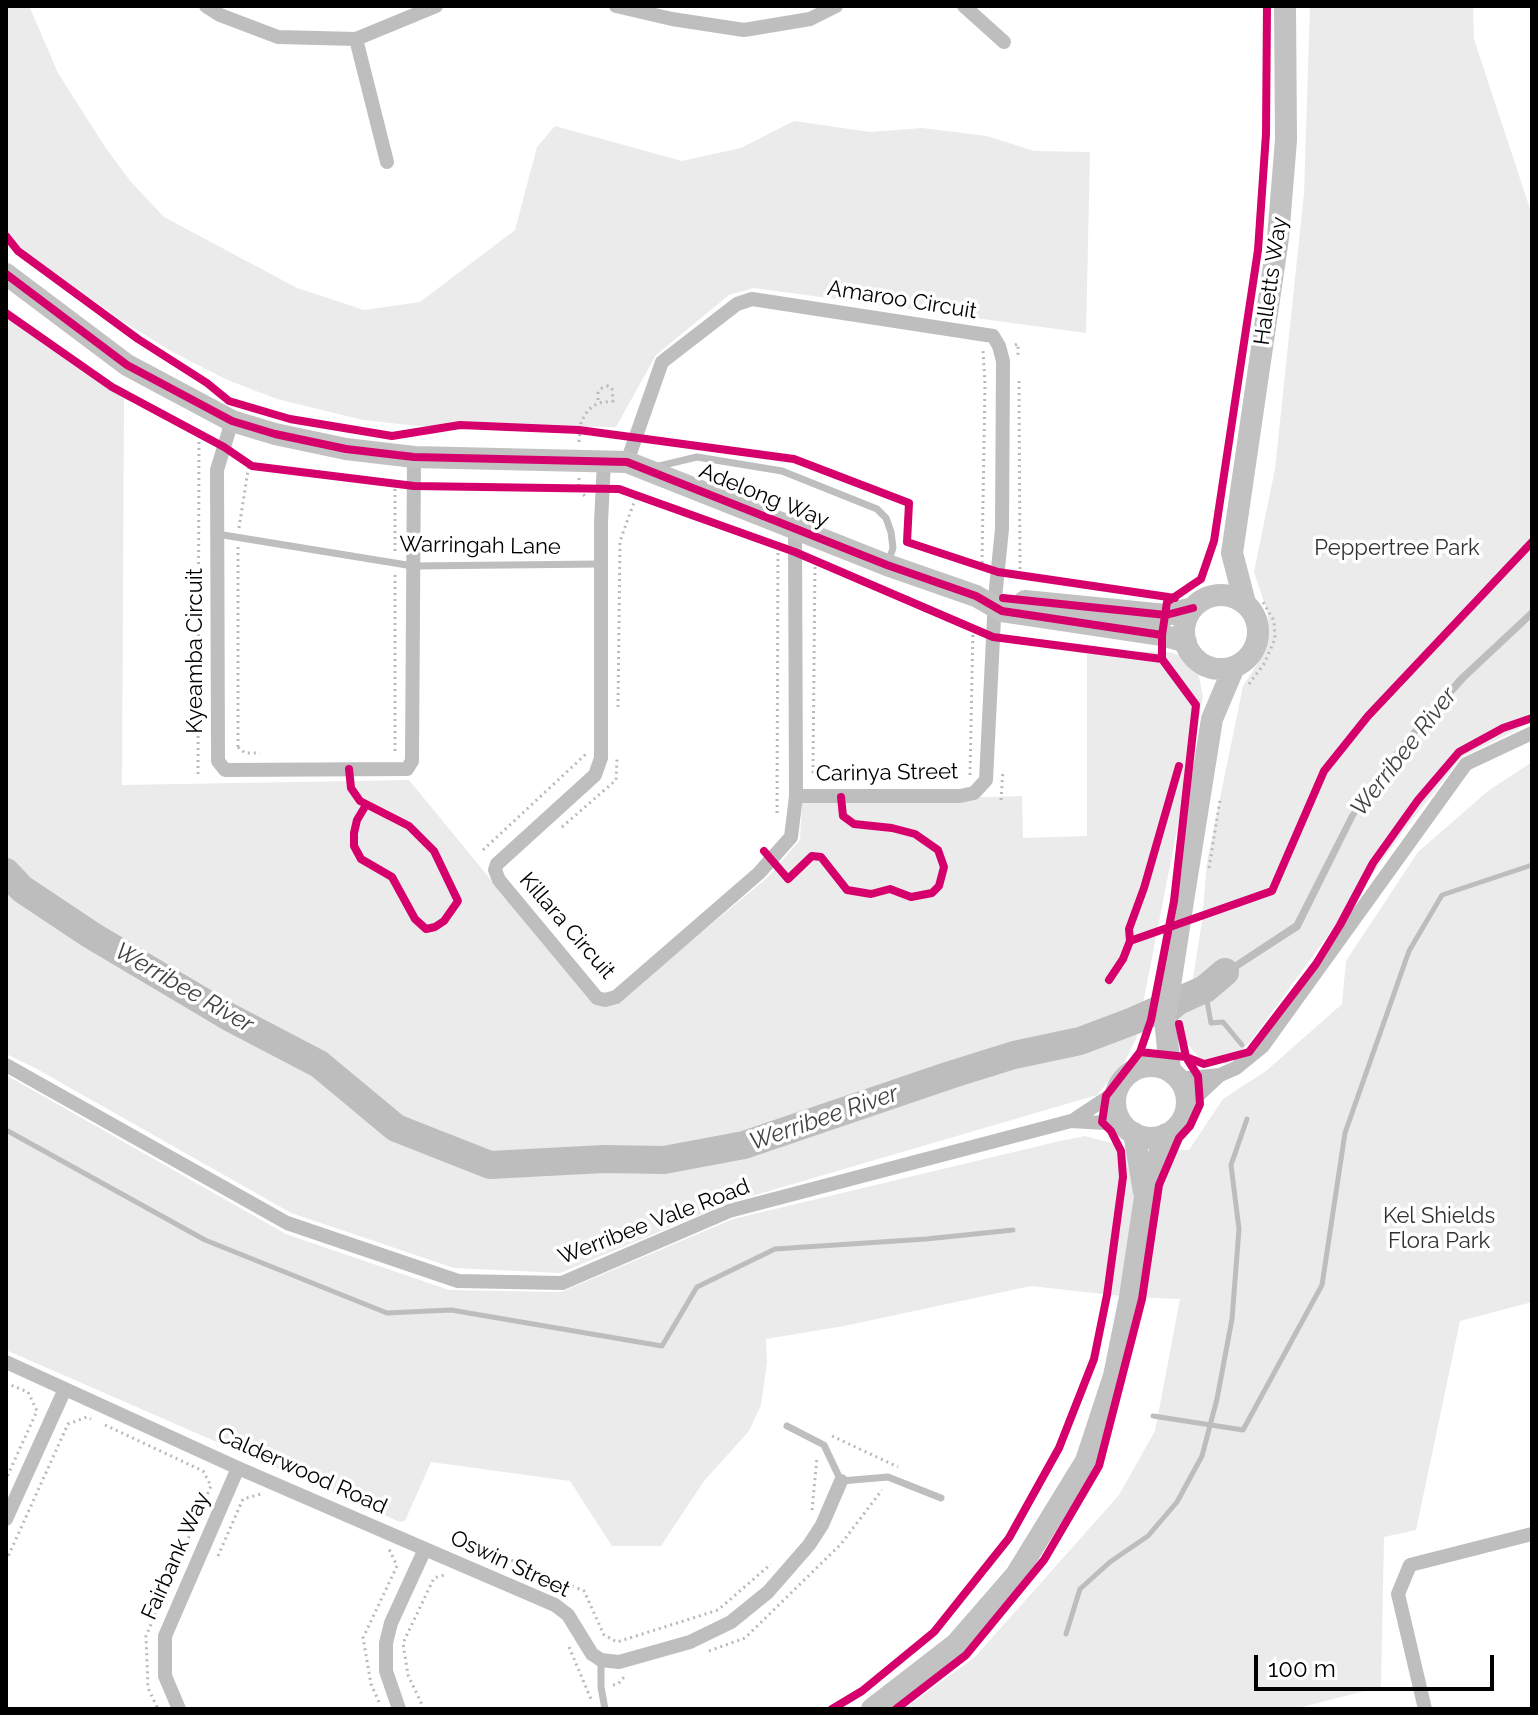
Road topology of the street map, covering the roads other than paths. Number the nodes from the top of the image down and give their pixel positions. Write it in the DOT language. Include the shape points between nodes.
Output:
graph roads {
  1 [pos="206,6"];
  2 [pos="436,6"];
  3 [pos="616,6"];
  4 [pos="836,6"];
  5 [pos="964,6"];
  6 [pos="1285,6"];
  7 [pos="356,39"];
  8 [pos="1004,42"];
  9 [pos="387,162"];
  10 [pos="6,274"];
  11 [pos="232,421"];
  12 [pos="414,457"];
  13 [pos="604,461"];
  14 [pos="627,462"];
  15 [pos="649,469"];
  16 [pos="795,529"];
  17 [pos="217,534"];
  18 [pos="1232,553"];
  19 [pos="601,564"];
  20 [pos="887,565"];
  21 [pos="413,566"];
  22 [pos="990,600"];
  23 [pos="1202,602"];
  24 [pos="1245,603"];
  25 [pos="1186,642"];
  26 [pos="1199,661"];
  27 [pos="1234,667"];
  28 [pos="1214,711"];
  29 [pos="1532,733"];
  30 [pos="796,796"];
  31 [pos="1165,1018"];
  32 [pos="6,1065"];
  33 [pos="1138,1068"];
  34 [pos="1175,1075"];
  35 [pos="1220,1075"];
  36 [pos="1117,1091"];
  37 [pos="1187,1106"];
  38 [pos="1071,1121"];
  39 [pos="1129,1129"];
  40 [pos="1166,1134"];
  41 [pos="1145,1197"];
  42 [pos="6,1362"];
  43 [pos="65,1389"];
  44 [pos="787,1426"];
  45 [pos="238,1468"];
  46 [pos="841,1481"];
  47 [pos="941,1498"];
  48 [pos="6,1519"];
  49 [pos="1532,1534"];
  50 [pos="425,1549"];
  51 [pos="601,1660"];
  52 [pos="179,1709"];
  53 [pos="399,1709"];
  54 [pos="605,1709"];
  55 [pos="872,1709"];
  56 [pos="1425,1709"];
  1 -- 7 [label="street" via="278,37"];
  2 -- 7 [label="street"];
  3 -- 4 [label="street" via="744,30 810,19"];
  5 -- 8 [label="street"];
  6 -- 18 [label="street, Halletts Way" via="1286,140 1278,238"];
  7 -- 9 [label="street"];
  10 -- 11 [label="street, Adelong Way" via="127,365"];
  11 -- 12 [label="street, Adelong Way" via="346,449"];
  11 -- 17 [label="street, Kyeamba Circuit" via="217,470"];
  12 -- 13 [label="street, Adelong Way"];
  12 -- 21 [label="street"];
  13 -- 14 [label="street, Adelong Way"];
  13 -- 19 [label="street, Killara Circuit"];
  14 -- 15 [label="street, Adelong Way"];
  14 -- 22 [label="street, Amaroo Circuit" via="662,362 737,304 752,299 993,336 1003,361 1002,529"];
  15 -- 16 [label="street, Adelong Way"];
  15 -- 20 [label="lane" via="697,457 782,471 877,509 891,532"];
  16 -- 20 [label="street, Adelong Way"];
  16 -- 30 [label="street, Killara Circuit"];
  17 -- 21 [label="lane, Warringah Lane"];
  17 -- 21 [label="street, Kyeamba Circuit" via="218,761 225,770 407,769 412,761"];
  18 -- 23 [label="street, Halletts Way"];
  18 -- 24 [label="street, Halletts Way"];
  19 -- 21 [label="lane, Warringah Lane"];
  19 -- 30 [label="street, Killara Circuit" via="601,758 595,775 495,870 597,998 616,997 759,873 791,837"];
  20 -- 22 [label="street, Adelong Way"];
  22 -- 23 [label="street, Adelong Way" via="1166,615"];
  22 -- 25 [label="street, Adelong Way" via="1002,611"];
  22 -- 30 [label="street, Carinya Street" via="986,780 974,793"];
  23 -- 24 [label="street" via="1223,594"];
  23 -- 25 [label="street" via="1187,619"];
  24 -- 27 [label="street" via="1259,632 1252,653"];
  25 -- 26 [label="street"];
  26 -- 27 [label="street" via="1210,667"];
  26 -- 28 [label="street"];
  27 -- 28 [label="street"];
  28 -- 31 [label="street"];
  29 -- 35 [label="street" via="1466,764 1263,1046"];
  31 -- 33 [label="street"];
  31 -- 34 [label="street"];
  32 -- 38 [label="street, Werribee Vale Road" via="287,1223 458,1281 562,1283 729,1211"];
  33 -- 34 [label="street" via="1160,1067"];
  33 -- 36 [label="street"];
  34 -- 35 [label="street"];
  34 -- 37 [label="street"];
  35 -- 37 [label="street"];
  36 -- 38 [label="street, Werribee Vale Road"];
  36 -- 39 [label="street" via="1115,1103"];
  37 -- 40 [label="street" via="1180,1123"];
  38 -- 39 [label="street, Werribee Vale Road"];
  39 -- 40 [label="street" via="1145,1137"];
  39 -- 41 [label="street"];
  40 -- 41 [label="street"];
  41 -- 55 [label="street" via="1114,1376 1086,1461 1016,1575 956,1644"];
  42 -- 43 [label="street, Calderwood Road"];
  43 -- 45 [label="street, Calderwood Road"];
  43 -- 48 [label="street"];
  44 -- 46 [label="lane" via="824,1445"];
  45 -- 50 [label="street, Calderwood Road"];
  45 -- 52 [label="street, Fairbank Way" via="165,1636 165,1676"];
  46 -- 47 [label="lane" via="888,1477"];
  46 -- 51 [label="street" via="809,1545 768,1592 731,1622 690,1642 619,1662"];
  49 -- 56 [label="street" via="1410,1565 1398,1594"];
  50 -- 51 [label="street, Oswin Street" via="555,1605"];
  50 -- 53 [label="street" via="386,1643 386,1671"];
  51 -- 54 [label="lane"];
}
